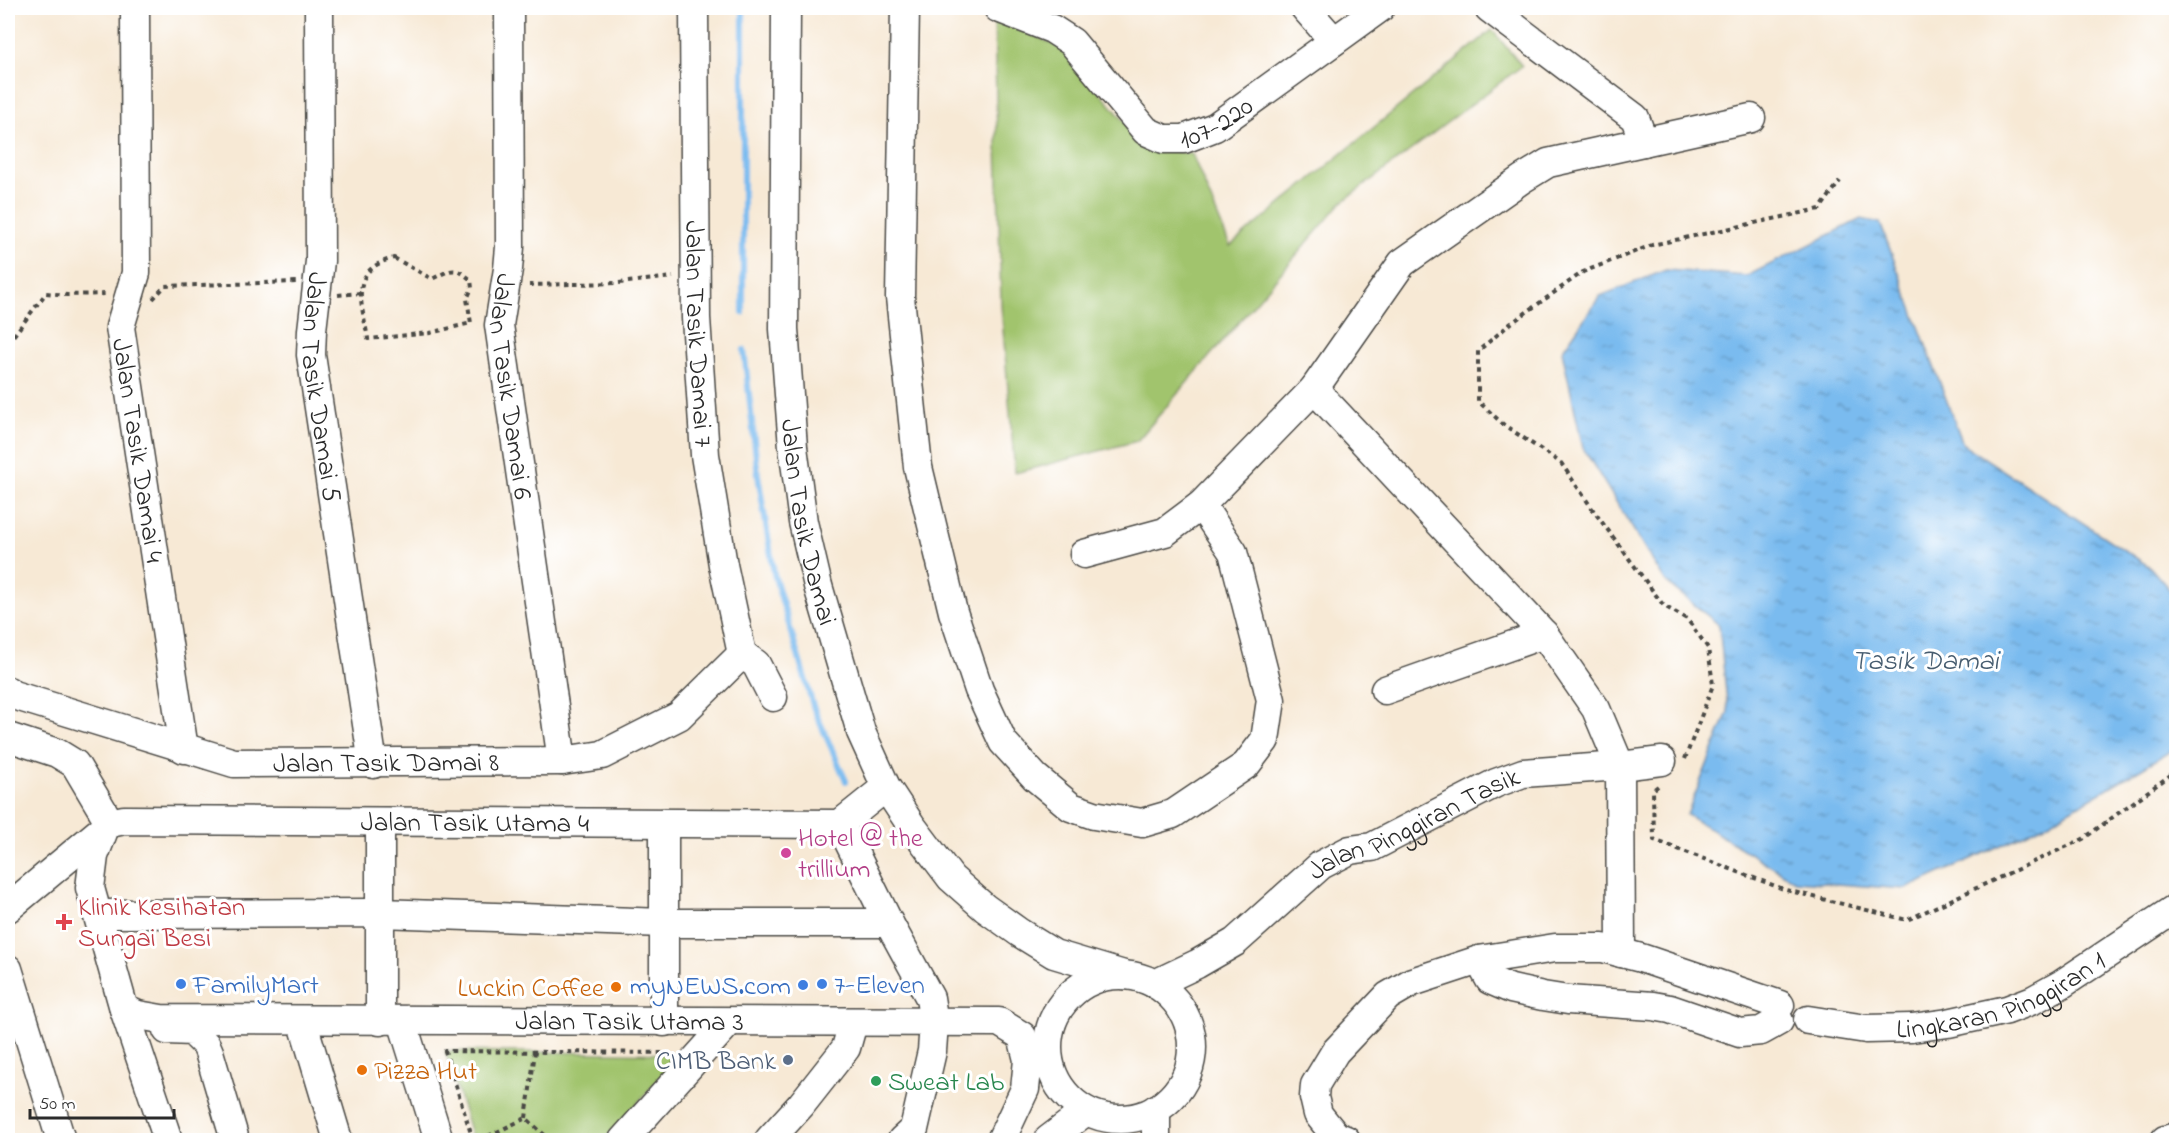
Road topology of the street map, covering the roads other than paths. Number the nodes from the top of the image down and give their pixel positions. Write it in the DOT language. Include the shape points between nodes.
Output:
graph roads {
  1 [pos="135,8"];
  2 [pos="319,8"];
  3 [pos="509,8"];
  4 [pos="694,8"];
  5 [pos="786,8"];
  6 [pos="905,8"];
  7 [pos="998,8"];
  8 [pos="1305,8"];
  9 [pos="1380,8"];
  10 [pos="1489,8"];
  11 [pos="1334,41"];
  12 [pos="1751,118"];
  13 [pos="1644,142"];
  14 [pos="1314,388"];
  15 [pos="1201,505"];
  16 [pos="1084,554"];
  17 [pos="1544,634"];
  18 [pos="742,654"];
  19 [pos="1385,690"];
  20 [pos="8,691"];
  21 [pos="773,697"];
  22 [pos="8,737"];
  23 [pos="184,749"];
  24 [pos="1612,760"];
  25 [pos="562,761"];
  26 [pos="373,764"];
  27 [pos="1669,769"];
  28 [pos="886,787"];
  29 [pos="380,822"];
  30 [pos="664,823"];
  31 [pos="108,825"];
  32 [pos="911,825"];
  33 [pos="844,834"];
  34 [pos="52,873"];
  35 [pos="94,901"];
  36 [pos="8,908"];
  37 [pos="2176,908"];
  38 [pos="380,913"];
  39 [pos="664,922"];
  40 [pos="889,922"];
  41 [pos="1612,950"];
  42 [pos="1054,954"];
  43 [pos="1479,960"];
  44 [pos="1197,964"];
  45 [pos="8,969"];
  46 [pos="1124,975"];
  47 [pos="1155,984"];
  48 [pos="1071,994"];
  49 [pos="124,1009"];
  50 [pos="1180,1009"];
  51 [pos="1780,1013"];
  52 [pos="243,1020"];
  53 [pos="302,1020"];
  54 [pos="391,1021"];
  55 [pos="664,1022"];
  56 [pos="729,1022"];
  57 [pos="853,1023"];
  58 [pos="934,1023"];
  59 [pos="209,1052"];
  60 [pos="141,1059"];
  61 [pos="1055,1079"];
  62 [pos="1156,1109"];
  63 [pos="1086,1111"];
  64 [pos="1116,1119"];
  65 [pos="2176,1137"];
  66 [pos="61,1140"];
  67 [pos="168,1140"];
  68 [pos="235,1140"];
  69 [pos="338,1140"];
  70 [pos="439,1140"];
  71 [pos="623,1140"];
  72 [pos="769,1140"];
  73 [pos="902,1140"];
  74 [pos="1001,1140"];
  75 [pos="1048,1140"];
  76 [pos="1136,1140"];
  77 [pos="1156,1140"];
  78 [pos="1346,1140"];
  79 [pos="2165,1140"];
  1 -- 23 [label="street, Jalan Tasik Damai 4" via="136,273 120,327"];
  2 -- 26 [label="street, Jalan Tasik Damai 5" via="320,261 311,355"];
  3 -- 25 [label="street, Jalan Tasik Damai 6" via="510,247 499,325"];
  4 -- 18 [label="street, Jalan Tasik Damai 7" via="696,318 705,455"];
  5 -- 28 [label="street, Jalan Tasik Damai" via="784,329 802,511 818,586 861,732"];
  6 -- 15 [label="street" via="900,297 918,467 953,612 979,690 1003,742 1035,777 1071,807 1142,823 1173,814 1246,765 1265,740 1271,700 1233,552"];
  7 -- 11 [label="street, 107-220" via="1052,28 1071,42 1146,131 1164,140 1184,139 1215,127"];
  8 -- 11 [label="street"];
  9 -- 11 [label="street, 107-220"];
  10 -- 13 [label="street" via="1635,118"];
  12 -- 13 [label="street"];
  13 -- 14 [label="street" via="1548,163 1402,263"];
  14 -- 15 [label="street"];
  14 -- 17 [label="street"];
  15 -- 16 [label="street" via="1165,532"];
  17 -- 19 [label="street"];
  17 -- 24 [label="street" via="1596,709"];
  18 -- 21 [label="street" via="756,664"];
  18 -- 25 [label="street, Jalan Tasik Damai 8" via="679,716 602,755"];
  20 -- 23 [label="street, Jalan Tasik Damai 8"];
  22 -- 31 [label="street" via="57,753 75,764"];
  23 -- 26 [label="street, Jalan Tasik Damai 8" via="234,763"];
  24 -- 27 [label="street, Jalan Pinggiran Tasik"];
  24 -- 41 [label="street" via="1606,877"];
  24 -- 44 [label="street, Jalan Pinggiran Tasik" via="1523,772 1372,847 1350,850 1321,864 1235,942"];
  25 -- 26 [label="street, Jalan Tasik Damai 8"];
  28 -- 32 [label="street, Jalan Tasik Damai"];
  28 -- 33 [label="street"];
  29 -- 30 [label="street, Jalan Tasik Utama 4"];
  29 -- 31 [label="street, Jalan Tasik Utama 4" via="124,820"];
  29 -- 38 [label="street"];
  30 -- 33 [label="street, Jalan Tasik Utama 4"];
  30 -- 39 [label="street"];
  31 -- 34 [label="street"];
  31 -- 35 [label="street" via="94,856"];
  32 -- 33 [label="street" via="881,815 869,817"];
  32 -- 42 [label="street, Jalan Tasik Damai" via="951,878 985,908"];
  33 -- 40 [label="street"];
  34 -- 35 [label="street" via="72,874"];
  34 -- 36 [label="street"];
  35 -- 38 [label="street"];
  35 -- 49 [label="street"];
  37 -- 51 [label="street, Lingkaran Pinggiran 1" via="2062,984 2007,1010 1912,1028 1866,1029 1808,1020 1809,1010 1803,1001 1794,998 1784,1001"];
  38 -- 39 [label="street"];
  38 -- 54 [label="street"];
  39 -- 40 [label="street"];
  39 -- 55 [label="street"];
  40 -- 58 [label="street" via="930,998"];
  41 -- 43 [label="street" via="1555,948"];
  41 -- 51 [label="street"];
  42 -- 46 [label="street, Jalan Tasik Damai"];
  42 -- 48 [label="street"];
  43 -- 51 [label="street" via="1490,980 1510,988 1568,1000 1670,1009 1740,1033 1761,1031"];
  43 -- 78 [label="street" via="1412,982 1388,996 1335,1052 1315,1085 1314,1097 1318,1114 1336,1136"];
  44 -- 47 [label="street, Jalan Pinggiran Tasik"];
  44 -- 50 [label="street"];
  45 -- 66 [label="street"];
  46 -- 47 [label="street"];
  46 -- 48 [label="street" via="1087,982"];
  47 -- 50 [label="street"];
  48 -- 61 [label="street" via="1057,1012 1049,1034 1048,1057"];
  49 -- 52 [label="street, Jalan Tasik Utama 3" via="160,1019"];
  49 -- 60 [label="street"];
  50 -- 62 [label="street" via="1188,1026 1189,1065 1171,1098"];
  52 -- 53 [label="street, Jalan Tasik Utama 3"];
  52 -- 59 [label="street" via="220,1031"];
  53 -- 54 [label="street, Jalan Tasik Utama 3"];
  53 -- 69 [label="street"];
  54 -- 55 [label="street, Jalan Tasik Utama 3"];
  54 -- 70 [label="street"];
  55 -- 56 [label="street, Jalan Tasik Utama 3"];
  56 -- 57 [label="street, Jalan Tasik Utama 3"];
  56 -- 71 [label="street"];
  57 -- 58 [label="street, Jalan Tasik Utama 3"];
  57 -- 72 [label="street" via="846,1048"];
  58 -- 73 [label="street" via="932,1051 914,1129"];
  58 -- 74 [label="street, Jalan Tasik Utama 3" via="999,1022 1022,1036 1028,1060 1025,1089"];
  59 -- 60 [label="street" via="192,1031 158,1030 143,1044"];
  59 -- 68 [label="street"];
  60 -- 67 [label="street"];
  61 -- 63 [label="street" via="1068,1097"];
  61 -- 74 [label="street"];
  62 -- 64 [label="street" via="1137,1117"];
  62 -- 77 [label="street"];
  63 -- 64 [label="street"];
  63 -- 75 [label="street"];
  64 -- 76 [label="street"];
  65 -- 79 [label="street"];
}
